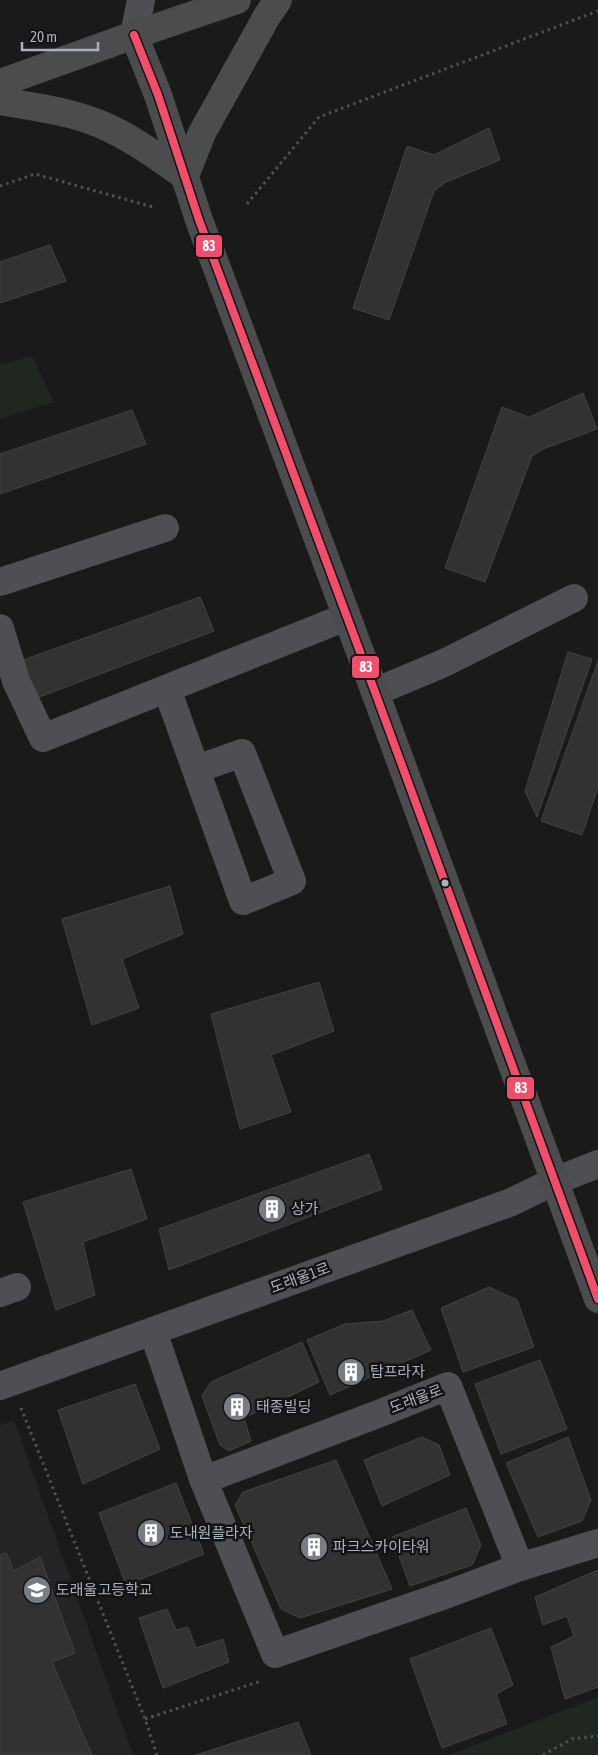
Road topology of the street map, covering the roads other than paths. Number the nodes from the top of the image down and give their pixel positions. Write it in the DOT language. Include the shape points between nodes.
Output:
graph roads {
  1 [pos="141,0"];
  2 [pos="237,0"];
  3 [pos="278,0"];
  4 [pos="134,35"];
  5 [pos="0,83"];
  6 [pos="0,102"];
  7 [pos="185,176"];
  8 [pos="165,528"];
  9 [pos="0,582"];
  10 [pos="574,598"];
  11 [pos="346,617"];
  12 [pos="0,628"];
  13 [pos="167,688"];
  14 [pos="375,692"];
  15 [pos="197,769"];
  16 [pos="598,1164"];
  17 [pos="555,1180"];
  18 [pos="598,1299"];
  19 [pos="152,1332"];
  20 [pos="0,1386"];
  21 [pos="203,1479"];
  22 [pos="598,1543"];
  23 [pos="520,1567"];
  1 -- 4 [label="street"];
  2 -- 4 [label="main road"];
  3 -- 7 [label="main road" via="202,134"];
  4 -- 5 [label="main road"];
  4 -- 7 [label="main road"];
  6 -- 7 [label="main road" via="66,113 100,124 139,144"];
  7 -- 11 [label="main road"];
  8 -- 9 [label="street"];
  10 -- 14 [label="street" via="444,663"];
  11 -- 13 [label="street"];
  11 -- 14 [label="main road"];
  12 -- 13 [label="street" via="16,681 43,738"];
  13 -- 15 [label="street"];
  14 -- 17 [label="main road"];
  15 -- 15 [label="street" via="243,901 292,881 242,753"];
  16 -- 17 [label="street, 도래울1로"];
  17 -- 18 [label="main road"];
  17 -- 19 [label="street, 도래울1로" via="509,1203"];
  19 -- 20 [label="street, 도래울1로"];
  19 -- 21 [label="street"];
  21 -- 23 [label="street" via="275,1654"];
  21 -- 23 [label="street, 도래울로" via="448,1386"];
  22 -- 23 [label="street"];
}
